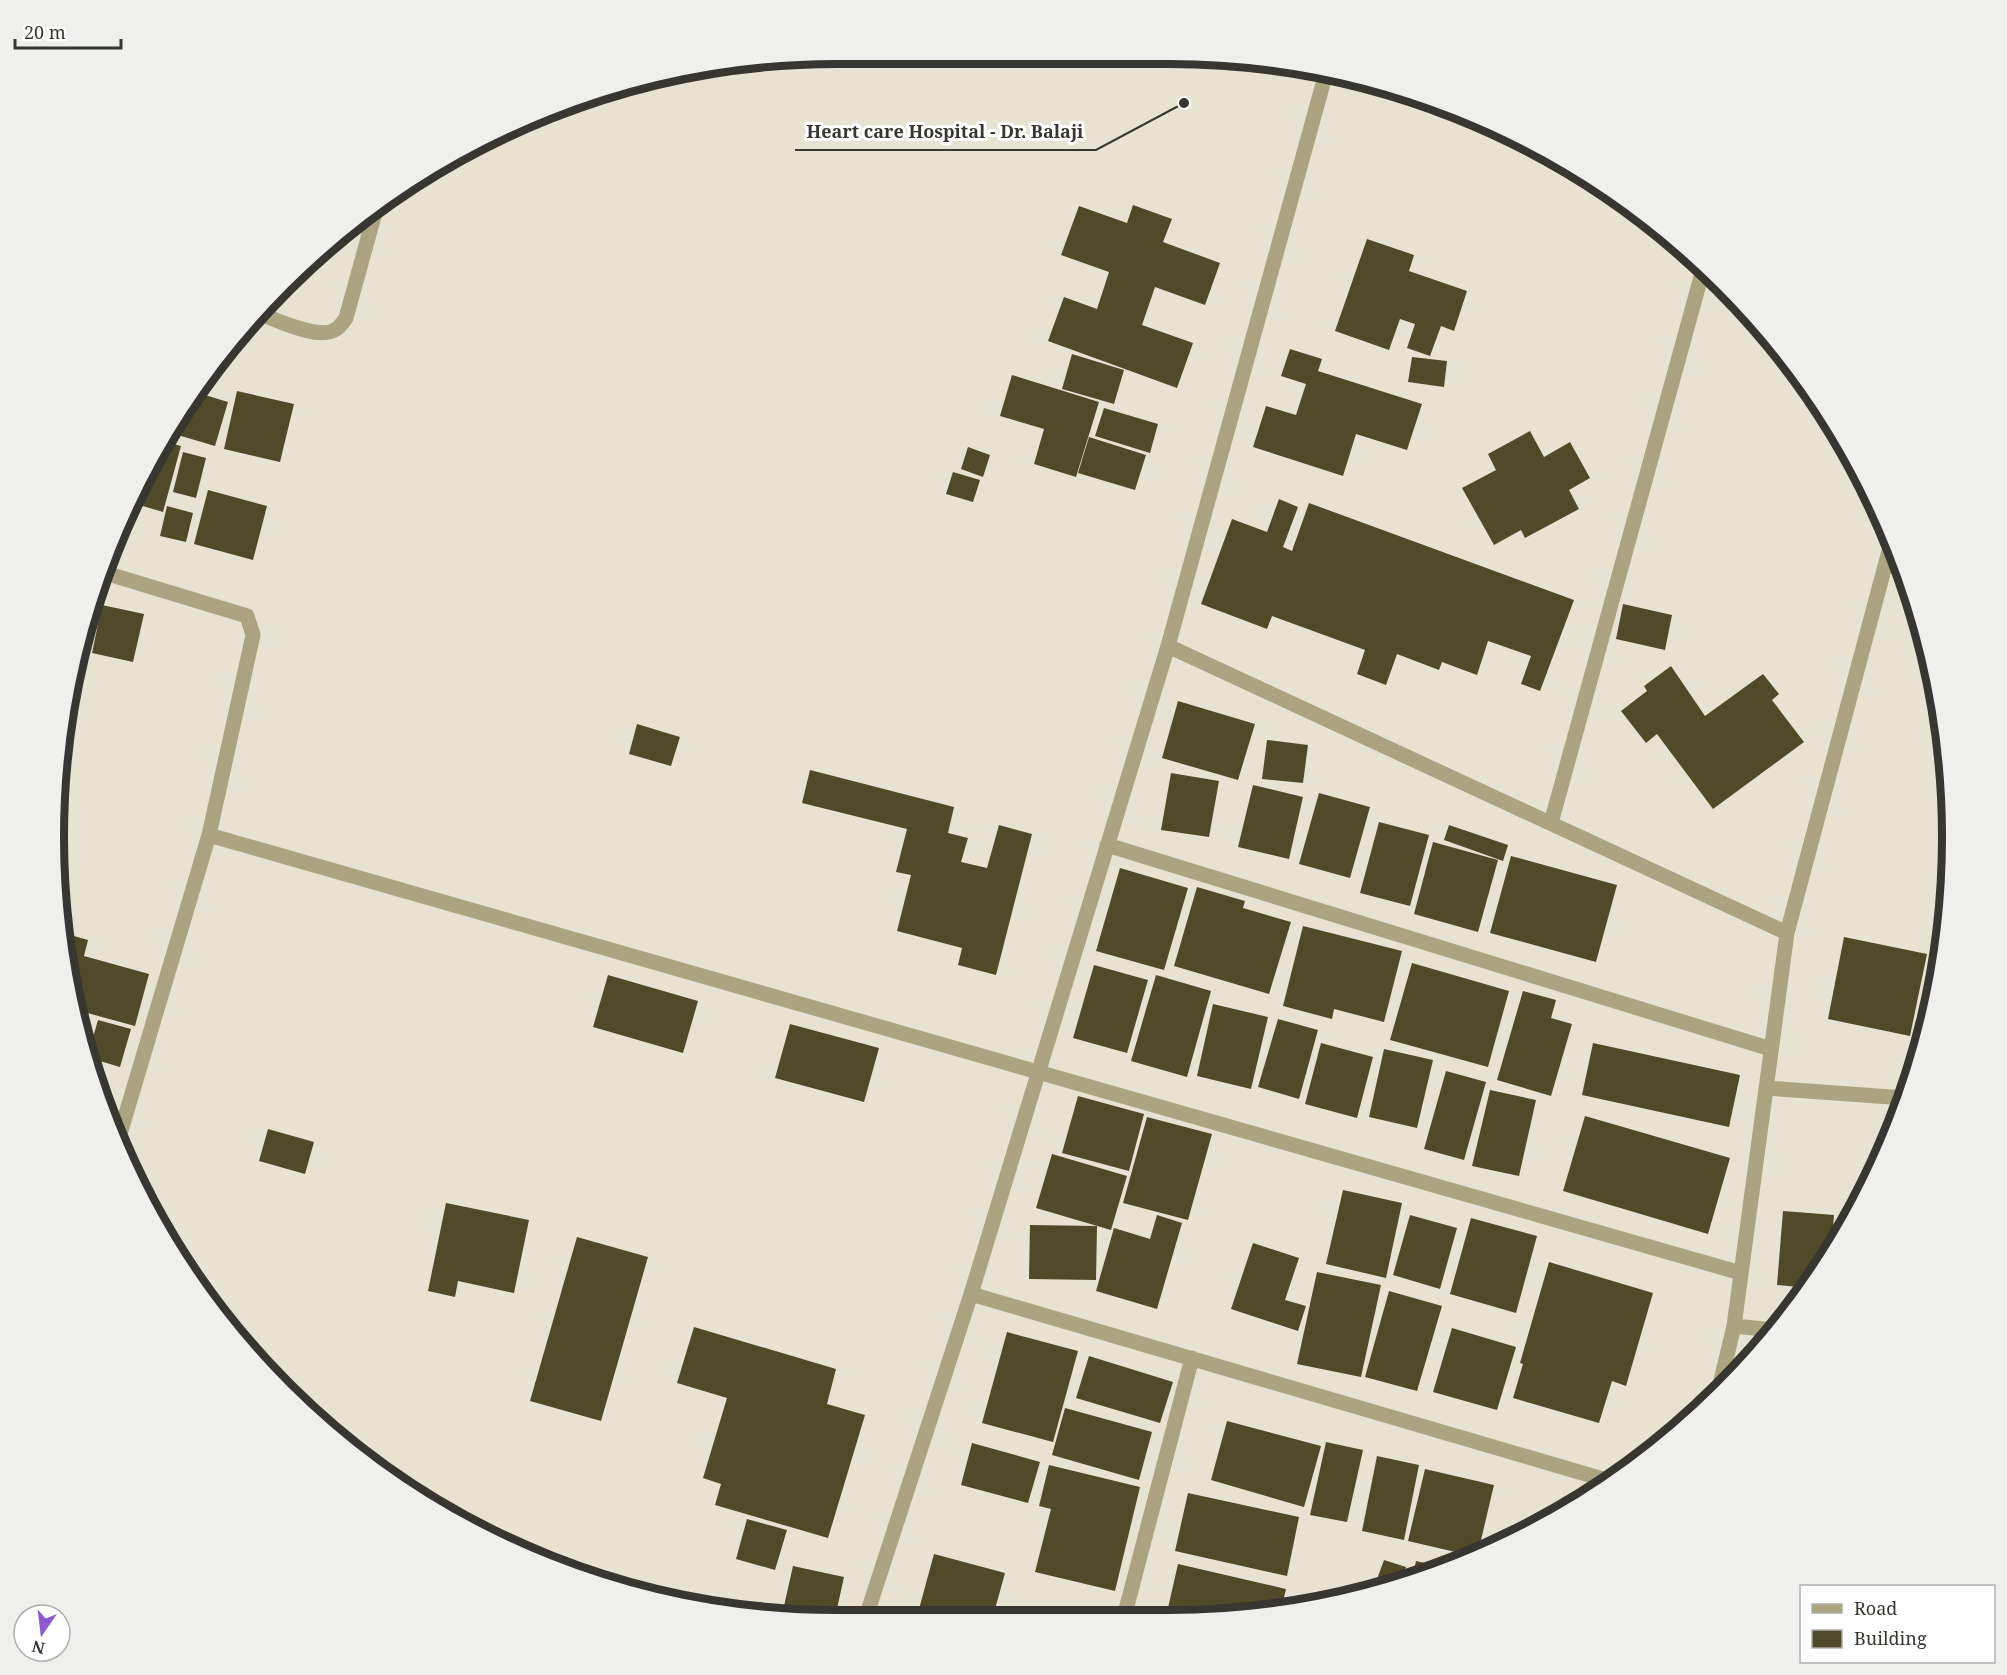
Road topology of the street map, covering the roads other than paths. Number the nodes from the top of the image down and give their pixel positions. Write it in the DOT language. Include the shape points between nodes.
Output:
graph roads {
  1 [pos="1324,80"];
  2 [pos="373,220"];
  3 [pos="1701,277"];
  4 [pos="267,316"];
  5 [pos="1888,554"];
  6 [pos="111,575"];
  7 [pos="1168,646"];
  8 [pos="1551,823"];
  9 [pos="209,835"];
  10 [pos="1107,845"];
  11 [pos="1787,933"];
  12 [pos="1772,1048"];
  13 [pos="1038,1073"];
  14 [pos="1766,1088"];
  15 [pos="1897,1097"];
  16 [pos="122,1129"];
  17 [pos="1741,1273"];
  18 [pos="971,1294"];
  19 [pos="1734,1326"];
  20 [pos="1766,1329"];
  21 [pos="1192,1359"];
  22 [pos="1721,1378"];
  23 [pos="1601,1479"];
  24 [pos="868,1610"];
  25 [pos="1126,1610"];
  1 -- 7 [label="street"];
  2 -- 4 [label="street" via="346,318 335,331 300,329"];
  3 -- 8 [label="street"];
  5 -- 11 [label="street"];
  6 -- 9 [label="street" via="247,616 253,635"];
  7 -- 8 [label="street"];
  7 -- 10 [label="street"];
  8 -- 11 [label="street"];
  9 -- 13 [label="street"];
  9 -- 16 [label="street"];
  10 -- 12 [label="street"];
  10 -- 13 [label="street"];
  11 -- 12 [label="street"];
  12 -- 14 [label="street"];
  13 -- 17 [label="street"];
  13 -- 18 [label="street"];
  14 -- 15 [label="street"];
  14 -- 17 [label="street"];
  17 -- 19 [label="street"];
  18 -- 21 [label="street"];
  18 -- 24 [label="street"];
  19 -- 20 [label="street"];
  19 -- 22 [label="street"];
  21 -- 23 [label="street"];
  21 -- 25 [label="street"];
}
